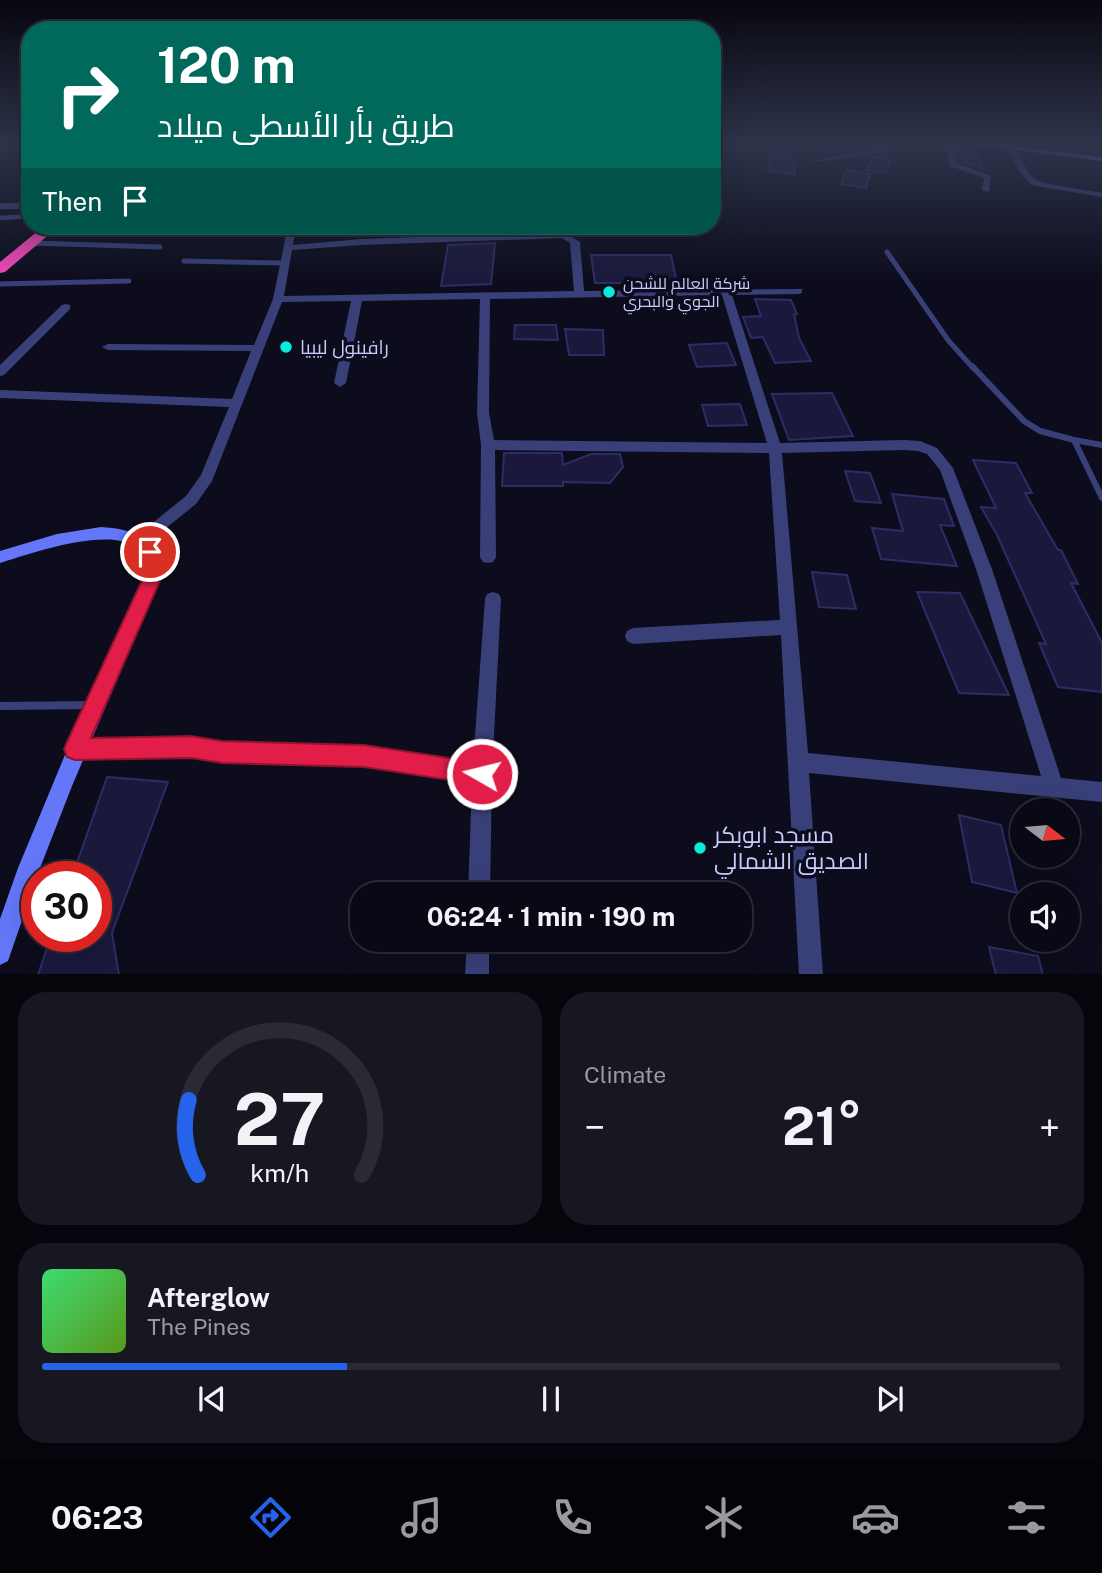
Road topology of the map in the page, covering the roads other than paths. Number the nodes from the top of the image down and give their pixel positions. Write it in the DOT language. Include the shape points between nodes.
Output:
graph roads {
  1 [pos="1076,190"];
  2 [pos="1102,195"];
  3 [pos="0,206"];
  4 [pos="21,206"];
  5 [pos="21,217"];
  6 [pos="0,218"];
  7 [pos="22,235"];
  8 [pos="41,235"];
  9 [pos="290,235"];
  10 [pos="31,243"];
  11 [pos="160,247"];
  12 [pos="287,248"];
  13 [pos="0,253"];
  14 [pos="887,253"];
  15 [pos="184,261"];
  16 [pos="284,263"];
  17 [pos="0,269"];
  18 [pos="129,281"];
  19 [pos="0,284"];
  20 [pos="798,291"];
  21 [pos="726,292"];
  22 [pos="579,294"];
  23 [pos="485,297"];
  24 [pos="357,298"];
  25 [pos="278,299"];
  26 [pos="66,307"];
  27 [pos="108,347"];
  28 [pos="258,348"];
  29 [pos="0,372"];
  30 [pos="340,383"];
  31 [pos="0,394"];
  32 [pos="237,403"];
  33 [pos="1074,440"];
  34 [pos="488,445"];
  35 [pos="1102,445"];
  36 [pos="775,448"];
  37 [pos="1102,498"];
  38 [pos="140,541"];
  39 [pos="488,556"];
  40 [pos="0,557"];
  41 [pos="493,599"];
  42 [pos="789,627"];
  43 [pos="633,636"];
  44 [pos="96,705"];
  45 [pos="0,706"];
  46 [pos="75,749"];
  47 [pos="799,762"];
  48 [pos="482,774"];
  49 [pos="1054,786"];
  50 [pos="1102,792"];
  51 [pos="479,882"];
  52 [pos="478,952"];
  53 [pos="0,953"];
  54 [pos="477,974"];
  55 [pos="811,974"];
  1 -- 2 [label="street"];
  3 -- 4 [label="street"];
  5 -- 6 [label="lane"];
  7 -- 13 [label="highway"];
  8 -- 10 [label="highway"];
  9 -- 12 [label="street"];
  10 -- 11 [label="lane"];
  10 -- 17 [label="highway"];
  12 -- 16 [label="street"];
  12 -- 22 [label="street" via="564,235 575,242"];
  14 -- 33 [label="lane" via="948,340 1007,405 1040,431"];
  15 -- 16 [label="lane"];
  16 -- 25 [label="street"];
  18 -- 19 [label="lane"];
  20 -- 21 [label="street"];
  21 -- 22 [label="street"];
  21 -- 36 [label="street"];
  22 -- 23 [label="street"];
  23 -- 24 [label="street"];
  23 -- 34 [label="street" via="483,414"];
  24 -- 25 [label="street"];
  24 -- 30 [label="street"];
  25 -- 28 [label="street"];
  26 -- 29 [label="street"];
  27 -- 28 [label="street"];
  28 -- 32 [label="street"];
  31 -- 32 [label="street"];
  32 -- 38 [label="street" via="200,488"];
  33 -- 35 [label="lane"];
  33 -- 37 [label="lane"];
  34 -- 36 [label="street"];
  34 -- 39 [label="street"];
  36 -- 42 [label="street"];
  36 -- 49 [label="street" via="904,444 920,446 940,458 985,572"];
  38 -- 40 [label="main road" via="93,531"];
  38 -- 44 [label="main road" via="150,552 154,574"];
  41 -- 48 [label="street"];
  42 -- 43 [label="street"];
  42 -- 47 [label="street"];
  44 -- 45 [label="lane"];
  44 -- 46 [label="main road"];
  46 -- 48 [label="street" via="191,747 364,756"];
  46 -- 53 [label="main road" via="24,874"];
  47 -- 49 [label="street"];
  47 -- 55 [label="street"];
  48 -- 51 [label="street"];
  49 -- 50 [label="street"];
  52 -- 54 [label="street"];
}
